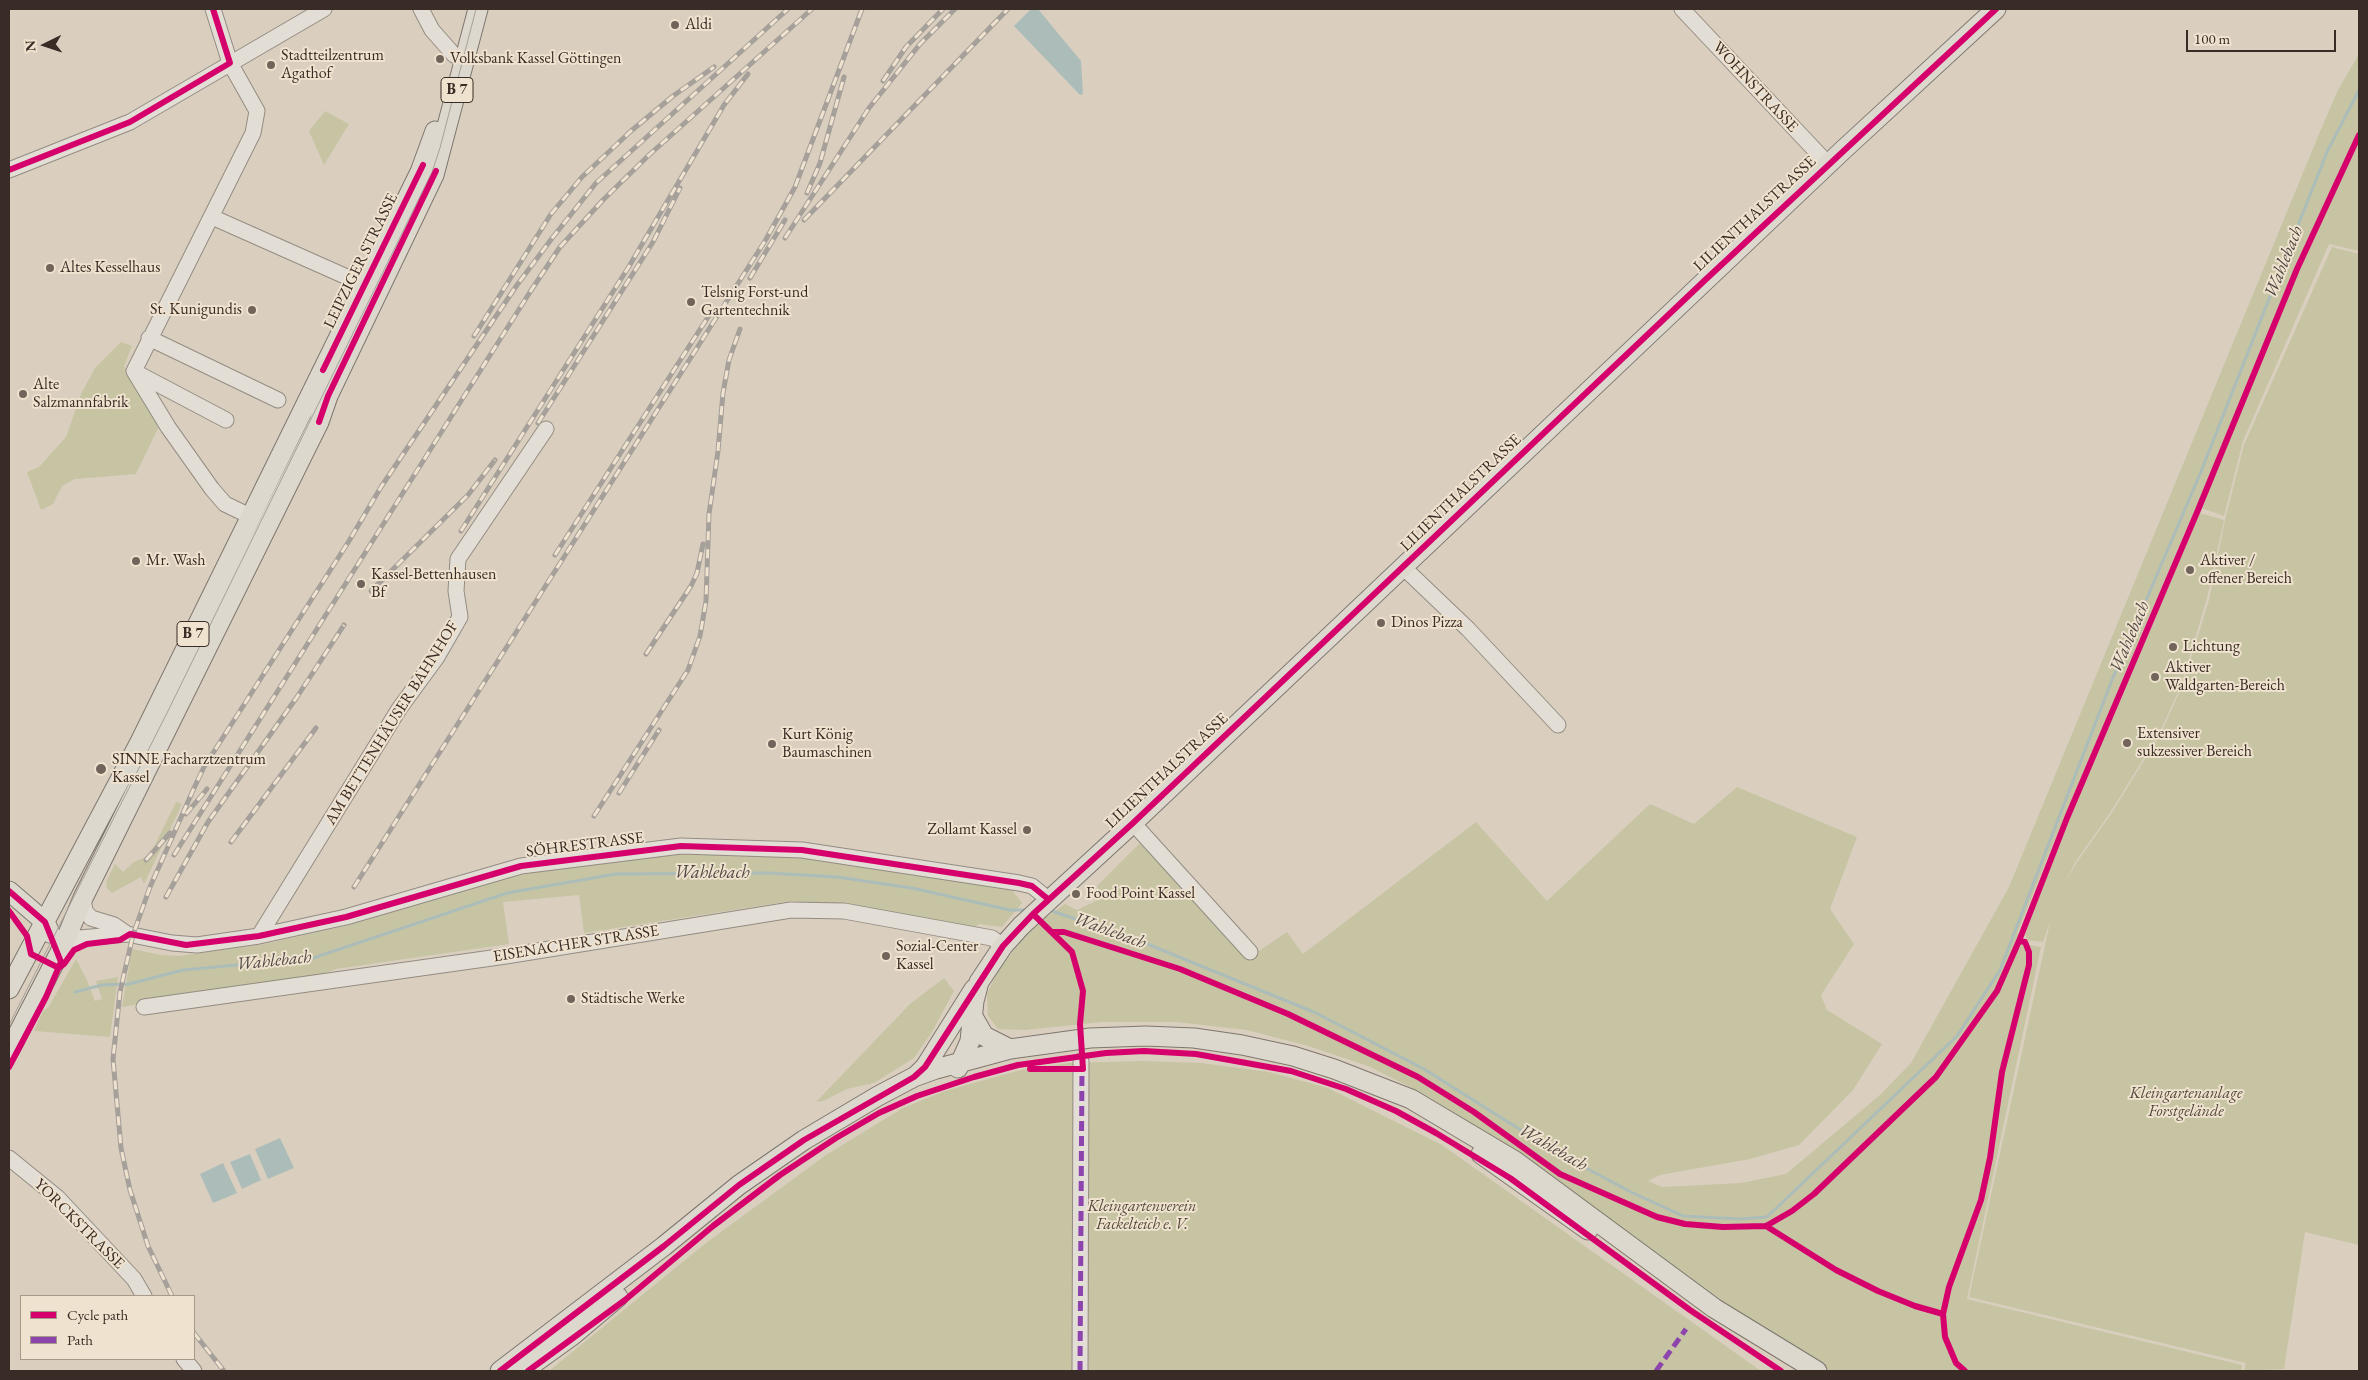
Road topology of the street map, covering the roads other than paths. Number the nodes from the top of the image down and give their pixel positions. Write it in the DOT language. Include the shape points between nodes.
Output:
graph roads {
  1 [pos="213,9"];
  2 [pos="324,9"];
  3 [pos="421,9"];
  4 [pos="467,9"];
  5 [pos="478,9"];
  6 [pos="1682,9"];
  7 [pos="1996,9"];
  8 [pos="454,55"];
  9 [pos="230,63"];
  10 [pos="1828,164"];
  11 [pos="9,170"];
  12 [pos="212,217"];
  13 [pos="365,285"];
  14 [pos="149,338"];
  15 [pos="134,371"];
  16 [pos="278,400"];
  17 [pos="226,420"];
  18 [pos="546,428"];
  19 [pos="250,516"];
  20 [pos="1403,567"];
  21 [pos="1558,725"];
  22 [pos="1133,824"];
  23 [pos="9,891"];
  24 [pos="83,898"];
  25 [pos="1042,906"];
  26 [pos="128,934"];
  27 [pos="259,936"];
  28 [pos="53,942"];
  29 [pos="1003,946"];
  30 [pos="1250,952"];
  31 [pos="979,982"];
  32 [pos="9,989"];
  33 [pos="144,1007"];
  34 [pos="972,1015"];
  35 [pos="951,1024"];
  36 [pos="1010,1050"];
  37 [pos="9,1051"];
  38 [pos="1082,1061"];
  39 [pos="958,1068"];
  40 [pos="914,1077"];
  41 [pos="9,1158"];
  42 [pos="143,1295"];
  43 [pos="185,1360"];
  44 [pos="194,1371"];
  45 [pos="500,1371"];
  46 [pos="522,1371"];
  47 [pos="1080,1371"];
  48 [pos="1795,1371"];
  49 [pos="1817,1371"];
  1 -- 9 [label="street"];
  2 -- 9 [label="street"];
  3 -- 8 [label="street" via="432,30"];
  4 -- 8 [label="main road, LEIPZIGER STRASSE / B 7"];
  5 -- 24 [label="main road, LEIPZIGER STRASSE / B 7" via="434,175 318,422"];
  6 -- 10 [label="street, WOHNSTRASSE"];
  7 -- 10 [label="main road, LILIENTHALSTRASSE"];
  8 -- 13 [label="main road, LEIPZIGER STRASSE / B 7" via="427,157"];
  9 -- 11 [label="street" via="130,122"];
  9 -- 12 [label="street" via="257,111 253,133"];
  10 -- 20 [label="main road, LILIENTHALSTRASSE"];
  12 -- 13 [label="street"];
  12 -- 14 [label="street"];
  13 -- 19 [label="main road, LEIPZIGER STRASSE / B 7"];
  14 -- 15 [label="street"];
  14 -- 16 [label="street"];
  15 -- 17 [label="street"];
  15 -- 19 [label="street" via="172,434 212,489 225,504"];
  18 -- 27 [label="street, AM BETTENHÄUSER BAHNHOF" via="458,560 456,591 460,617 437,657 399,709"];
  19 -- 28 [label="main road, LEIPZIGER STRASSE / B 7" via="140,742"];
  20 -- 21 [label="street" via="1468,629"];
  20 -- 22 [label="main road, LILIENTHALSTRASSE"];
  22 -- 25 [label="main road, LILIENTHALSTRASSE"];
  22 -- 30 [label="street, LILIENTHALSTRASSE"];
  23 -- 28 [label="main road"];
  24 -- 26 [label="street, SÖHRESTRASSE" via="85,911 91,918 114,925"];
  24 -- 28 [label="main road, LEIPZIGER STRASSE / B 7"];
  24 -- 28 [label="main road"];
  25 -- 27 [label="street, SÖHRESTRASSE" via="1032,886 1020,883 802,850 681,846 521,866 346,917"];
  25 -- 29 [label="main road, LILIENTHALSTRASSE"];
  26 -- 27 [label="street, SÖHRESTRASSE" via="186,945"];
  26 -- 28 [label="street, SÖHRESTRASSE"];
  28 -- 32 [label="main road, LEIPZIGER STRASSE / B 7"];
  28 -- 37 [label="main road, LEIPZIGER STRASSE / B 7"];
  29 -- 31 [label="main road, LILIENTHALSTRASSE"];
  29 -- 33 [label="street, EISENACHER STRASSE" via="992,938 844,911 791,910 496,958"];
  31 -- 34 [label="main road, LILIENTHALSTRASSE"];
  31 -- 35 [label="main road"];
  34 -- 36 [label="main road" via="984,1036"];
  34 -- 39 [label="main road, LILIENTHALSTRASSE" via="970,1041"];
  35 -- 39 [label="main road"];
  35 -- 40 [label="main road" via="925,1067"];
  36 -- 39 [label="main road"];
  36 -- 49 [label="main road" via="1114,1036 1194,1038 1293,1056 1378,1086 1411,1100 1515,1161 1714,1308"];
  38 -- 47 [label="street"];
  39 -- 40 [label="main road"];
  39 -- 46 [label="main road" via="905,1092 815,1144 746,1194 573,1335"];
  39 -- 48 [label="main road" via="1091,1047 1162,1045 1229,1052 1314,1071 1413,1112 1470,1146 1674,1294"];
  40 -- 45 [label="main road" via="804,1140 739,1185"];
  41 -- 42 [label="street, YORCKSTRASSE" via="57,1197 134,1279"];
  43 -- 44 [label="street"];
}
